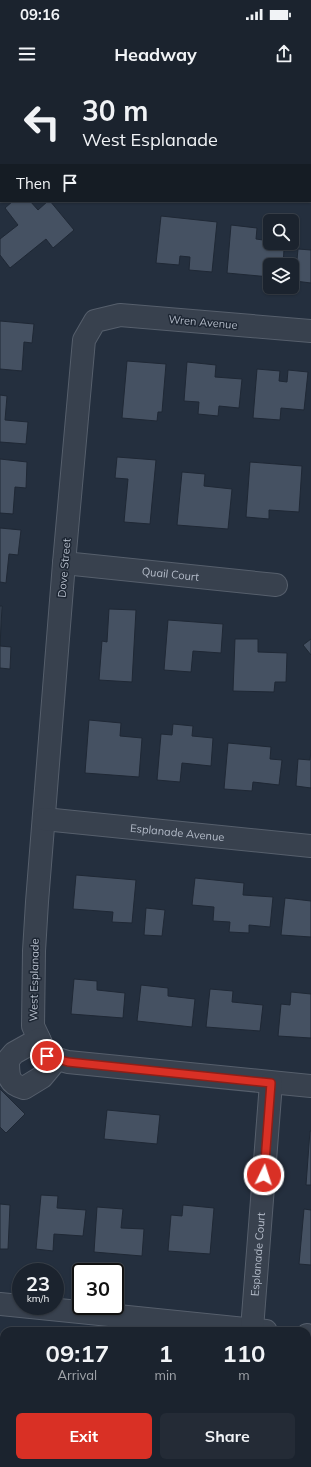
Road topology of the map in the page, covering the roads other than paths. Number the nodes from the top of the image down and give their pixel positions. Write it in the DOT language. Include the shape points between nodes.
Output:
graph roads {
  1 [pos="95,321"];
  2 [pos="311,331"];
  3 [pos="64,563"];
  4 [pos="276,585"];
  5 [pos="44,819"];
  6 [pos="311,846"];
  7 [pos="39,1039"];
  8 [pos="56,1059"];
  9 [pos="271,1083"];
  10 [pos="311,1086"];
  11 [pos="0,1304"];
  12 [pos="229,1327"];
  13 [pos="259,1327"];
  1 -- 2 [label="street, Wren Avenue" via="120,316"];
  1 -- 3 [label="street, Dove Street" via="84,340"];
  3 -- 4 [label="street, Quail Court"];
  3 -- 5 [label="street, Dove Street"];
  5 -- 6 [label="street, Esplanade Avenue"];
  5 -- 7 [label="street, West Esplanade" via="34,950 33,1026"];
  7 -- 8 [label="street, West Esplanade" via="47,1056"];
  7 -- 8 [label="street" via="14,1053 8,1060 11,1081 16,1086 24,1088 42,1077"];
  8 -- 9 [label="street"];
  9 -- 10 [label="street"];
  9 -- 13 [label="street, Esplanade Court"];
  11 -- 12 [label="street"];
}
